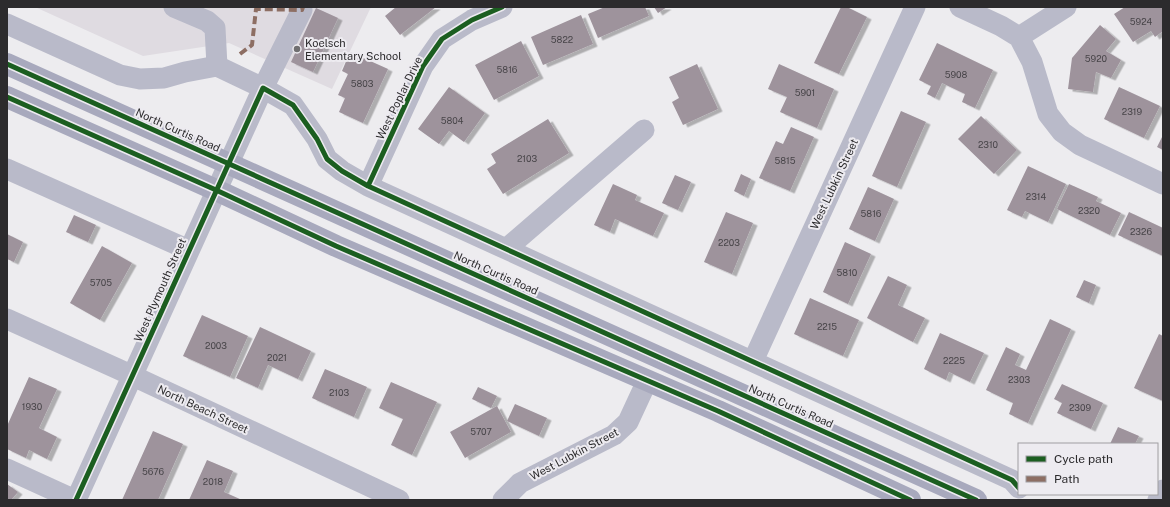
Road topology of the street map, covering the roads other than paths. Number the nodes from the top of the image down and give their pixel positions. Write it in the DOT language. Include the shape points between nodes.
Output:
graph roads {
  1 [pos="174,7"];
  2 [pos="502,7"];
  3 [pos="915,7"];
  4 [pos="960,7"];
  5 [pos="1066,7"];
  6 [pos="302,10"];
  7 [pos="7,24"];
  8 [pos="1019,37"];
  9 [pos="7,64"];
  10 [pos="217,66"];
  11 [pos="263,88"];
  12 [pos="7,97"];
  13 [pos="644,130"];
  14 [pos="228,164"];
  15 [pos="7,169"];
  16 [pos="1163,184"];
  17 [pos="368,186"];
  18 [pos="216,190"];
  19 [pos="506,249"];
  20 [pos="189,250"];
  21 [pos="7,319"];
  22 [pos="753,361"];
  23 [pos="132,376"];
  24 [pos="647,381"];
  25 [pos="7,469"];
  26 [pos="1018,487"];
  27 [pos="1163,490"];
  28 [pos="75,500"];
  29 [pos="399,500"];
  30 [pos="504,500"];
  31 [pos="910,500"];
  32 [pos="976,500"];
  33 [pos="1158,500"];
  1 -- 10 [label="street" via="207,21 215,28"];
  2 -- 17 [label="street, West Poplar Drive" via="472,20 442,40 423,66"];
  3 -- 22 [label="street, West Lubkin Street"];
  4 -- 8 [label="street"];
  5 -- 8 [label="street"];
  6 -- 11 [label="street, West Plymouth Street"];
  7 -- 10 [label="street" via="120,75 140,79 164,78"];
  8 -- 16 [label="street" via="1032,62 1048,114 1062,132 1080,145"];
  9 -- 14 [label="main road, North Curtis Road"];
  10 -- 11 [label="street"];
  11 -- 14 [label="street, West Plymouth Street"];
  11 -- 17 [label="street" via="293,105 317,139 327,159 342,172"];
  12 -- 18 [label="main road"];
  13 -- 19 [label="street"];
  14 -- 18 [label="street, West Plymouth Street"];
  14 -- 32 [label="main road, North Curtis Road"];
  15 -- 20 [label="street"];
  17 -- 19 [label="street"];
  18 -- 20 [label="street, West Plymouth Street"];
  18 -- 24 [label="main road" via="336,246"];
  19 -- 22 [label="street"];
  20 -- 23 [label="street, West Plymouth Street"];
  21 -- 23 [label="street, North Beach Street"];
  22 -- 26 [label="street" via="1012,480"];
  23 -- 28 [label="street, West Plymouth Street"];
  23 -- 29 [label="street, North Beach Street"];
  24 -- 30 [label="street, West Lubkin Street" via="628,422 614,434 520,483"];
  24 -- 31 [label="main road"];
  25 -- 28 [label="street"];
  27 -- 33 [label="street"];
}
